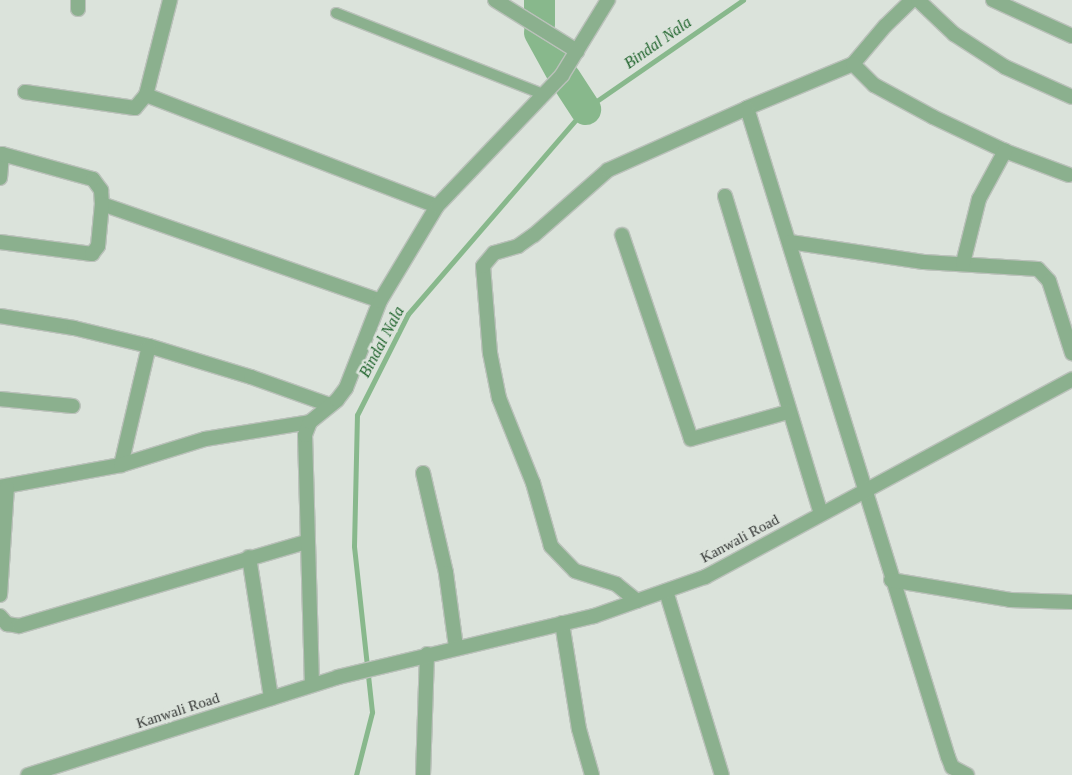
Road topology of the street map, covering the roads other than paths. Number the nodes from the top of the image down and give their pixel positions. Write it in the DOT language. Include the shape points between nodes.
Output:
graph roads {
  1 [pos="170,0"];
  2 [pos="495,0"];
  3 [pos="608,0"];
  4 [pos="912,0"];
  5 [pos="918,0"];
  6 [pos="994,0"];
  7 [pos="336,13"];
  8 [pos="1072,36"];
  9 [pos="577,50"];
  10 [pos="853,64"];
  11 [pos="25,92"];
  12 [pos="544,94"];
  13 [pos="146,95"];
  14 [pos="1072,97"];
  15 [pos="746,108"];
  16 [pos="1005,151"];
  17 [pos="1069,175"];
  18 [pos="0,178"];
  19 [pos="725,196"];
  20 [pos="102,204"];
  21 [pos="437,206"];
  22 [pos="622,235"];
  23 [pos="0,242"];
  24 [pos="790,242"];
  25 [pos="963,263"];
  26 [pos="380,301"];
  27 [pos="0,316"];
  28 [pos="149,346"];
  29 [pos="1072,353"];
  30 [pos="1072,379"];
  31 [pos="0,399"];
  32 [pos="330,405"];
  33 [pos="73,406"];
  34 [pos="788,412"];
  35 [pos="310,422"];
  36 [pos="121,465"];
  37 [pos="423,472"];
  38 [pos="4,487"];
  39 [pos="864,491"];
  40 [pos="821,514"];
  41 [pos="307,542"];
  42 [pos="249,557"];
  43 [pos="891,580"];
  44 [pos="666,591"];
  45 [pos="0,595"];
  46 [pos="637,600"];
  47 [pos="1072,602"];
  48 [pos="0,616"];
  49 [pos="562,623"];
  50 [pos="456,647"];
  51 [pos="428,654"];
  52 [pos="312,686"];
  53 [pos="271,698"];
  54 [pos="28,775"];
  55 [pos="423,775"];
  56 [pos="592,775"];
  57 [pos="722,775"];
  58 [pos="967,775"];
  1 -- 13 [label="street"];
  2 -- 9 [label="street"];
  3 -- 9 [label="street"];
  4 -- 10 [label="street"];
  5 -- 14 [label="street" via="954,34 1005,67"];
  6 -- 8 [label="street"];
  7 -- 12 [label="lane"];
  9 -- 12 [label="street" via="562,75"];
  10 -- 15 [label="street"];
  10 -- 16 [label="street" via="874,85"];
  11 -- 13 [label="street" via="128,109 142,103"];
  12 -- 21 [label="street"];
  13 -- 21 [label="street"];
  15 -- 24 [label="street"];
  15 -- 46 [label="street" via="608,170 534,236 518,246 494,253 483,266 490,353 499,398 533,483 551,546 575,571 616,584"];
  16 -- 17 [label="street"];
  16 -- 25 [label="street" via="979,199"];
  18 -- 20 [label="street" via="2,154 93,179 101,190"];
  19 -- 34 [label="street"];
  20 -- 23 [label="street" via="98,246 92,254"];
  20 -- 26 [label="street"];
  21 -- 26 [label="street"];
  22 -- 34 [label="street" via="691,439"];
  24 -- 25 [label="street" via="924,262"];
  24 -- 39 [label="street"];
  25 -- 29 [label="street" via="1038,269 1045,274"];
  26 -- 32 [label="street" via="346,388"];
  27 -- 28 [label="street" via="74,328"];
  28 -- 32 [label="street"];
  28 -- 36 [label="street"];
  30 -- 39 [label="street, Kanwali Road"];
  31 -- 33 [label="street"];
  32 -- 35 [label="street"];
  34 -- 40 [label="street"];
  35 -- 36 [label="street" via="205,439"];
  35 -- 41 [label="street" via="305,435"];
  36 -- 38 [label="street"];
  37 -- 50 [label="street" via="446,573"];
  38 -- 45 [label="street"];
  39 -- 40 [label="street, Kanwali Road"];
  39 -- 43 [label="street"];
  40 -- 44 [label="street, Kanwali Road" via="705,577"];
  41 -- 42 [label="street"];
  41 -- 52 [label="street"];
  42 -- 48 [label="street" via="19,626 7,624"];
  42 -- 53 [label="street"];
  43 -- 47 [label="street" via="1010,600"];
  43 -- 58 [label="street" via="948,757 952,767"];
  44 -- 46 [label="street, Kanwali Road"];
  44 -- 57 [label="street"];
  46 -- 49 [label="street, Kanwali Road" via="594,616"];
  49 -- 50 [label="street, Kanwali Road"];
  49 -- 56 [label="street" via="579,729"];
  50 -- 51 [label="street, Kanwali Road"];
  51 -- 52 [label="street, Kanwali Road"];
  51 -- 55 [label="street"];
  52 -- 53 [label="street, Kanwali Road"];
  53 -- 54 [label="street, Kanwali Road"];
}
